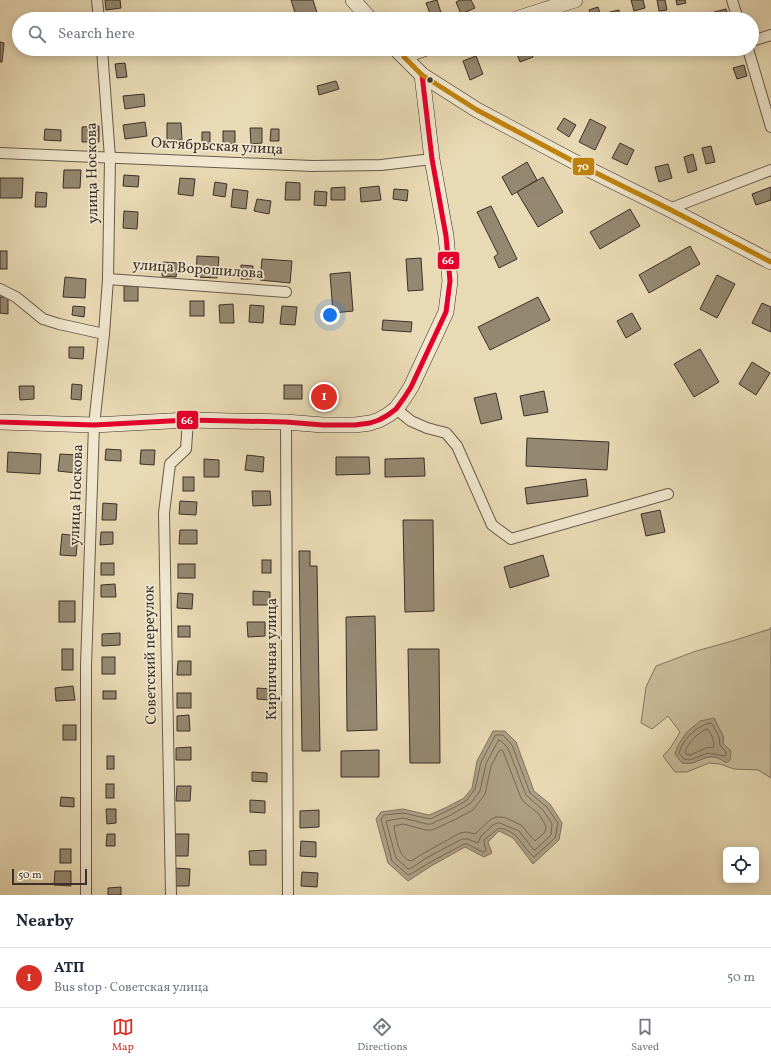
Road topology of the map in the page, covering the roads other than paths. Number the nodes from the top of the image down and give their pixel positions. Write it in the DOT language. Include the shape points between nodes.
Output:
graph roads {
  1 [pos="97,0"];
  2 [pos="353,0"];
  3 [pos="574,0"];
  4 [pos="732,0"];
  5 [pos="98,12"];
  6 [pos="364,12"];
  7 [pos="537,12"];
  8 [pos="736,12"];
  9 [pos="771,35"];
  10 [pos="759,39"];
  11 [pos="103,56"];
  12 [pos="403,56"];
  13 [pos="750,56"];
  14 [pos="422,75"];
  15 [pos="771,127"];
  16 [pos="0,153"];
  17 [pos="110,158"];
  18 [pos="432,158"];
  19 [pos="771,170"];
  20 [pos="669,209"];
  21 [pos="771,262"];
  22 [pos="108,279"];
  23 [pos="0,289"];
  24 [pos="286,292"];
  25 [pos="104,334"];
  26 [pos="396,409"];
  27 [pos="188,420"];
  28 [pos="0,422"];
  29 [pos="286,422"];
  30 [pos="94,425"];
  31 [pos="668,494"];
  32 [pos="86,895"];
  33 [pos="171,895"];
  34 [pos="288,895"];
  1 -- 5 [label="street"];
  2 -- 6 [label="street"];
  3 -- 7 [label="street"];
  4 -- 8 [label="street"];
  9 -- 10 [label="street"];
  11 -- 17 [label="street, улица Носкова"];
  12 -- 14 [label="street"];
  13 -- 15 [label="street"];
  14 -- 18 [label="street"];
  14 -- 20 [label="street" via="484,114"];
  16 -- 17 [label="street, Октябрьская улица"];
  17 -- 18 [label="street, Октябрьская улица" via="312,166 381,165"];
  17 -- 22 [label="street, улица Носкова"];
  18 -- 26 [label="street" via="446,236 450,281 446,312 411,387"];
  19 -- 20 [label="street"];
  20 -- 21 [label="street"];
  22 -- 24 [label="street, улица Ворошилова"];
  22 -- 25 [label="street, улица Носкова"];
  23 -- 25 [label="street" via="16,296 44,319"];
  25 -- 30 [label="street, улица Носкова"];
  26 -- 29 [label="street" via="370,423 324,425"];
  26 -- 31 [label="street" via="412,421 446,434 457,446 492,525 511,539"];
  27 -- 29 [label="street"];
  27 -- 30 [label="street"];
  27 -- 33 [label="street, Советский переулок" via="186,448 170,464 164,513"];
  28 -- 30 [label="street"];
  29 -- 34 [label="street, Кирпичная улица"];
  30 -- 32 [label="street, улица Носкова" via="86,666"];
}
